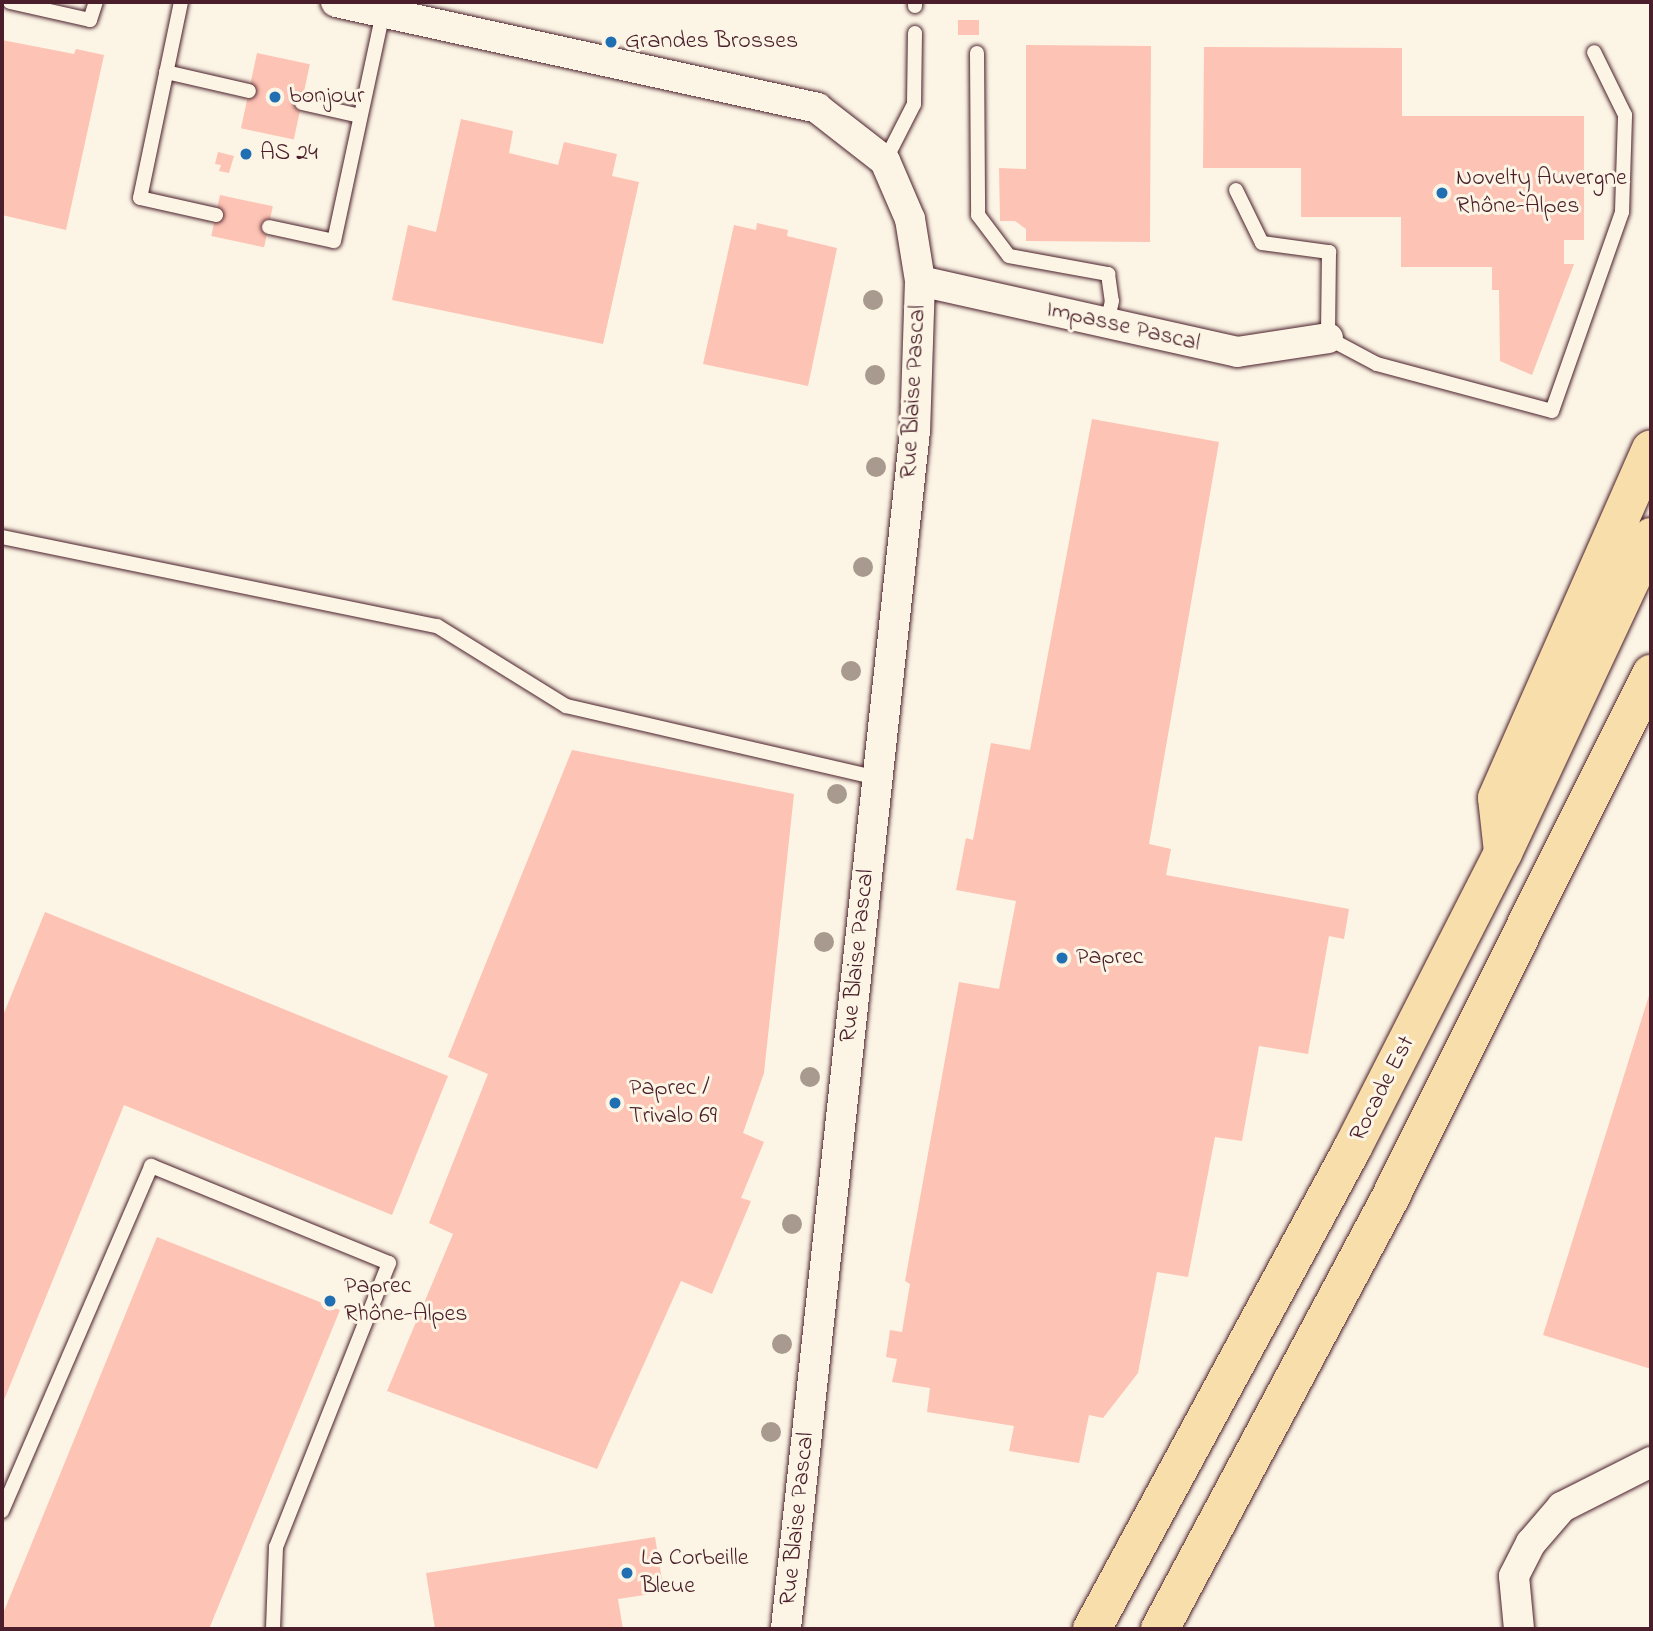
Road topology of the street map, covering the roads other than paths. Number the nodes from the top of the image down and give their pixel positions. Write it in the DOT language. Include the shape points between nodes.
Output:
graph roads {
  1 [pos="10,2"];
  2 [pos="96,2"];
  3 [pos="181,2"];
  4 [pos="336,2"];
  5 [pos="383,12"];
  6 [pos="915,33"];
  7 [pos="1594,52"];
  8 [pos="977,53"];
  9 [pos="166,72"];
  10 [pos="249,91"];
  11 [pos="302,103"];
  12 [pos="360,116"];
  13 [pos="885,161"];
  14 [pos="1236,190"];
  15 [pos="216,215"];
  16 [pos="269,227"];
  17 [pos="920,281"];
  18 [pos="1107,323"];
  19 [pos="1328,338"];
  20 [pos="1651,450"];
  21 [pos="2,537"];
  22 [pos="1651,537"];
  23 [pos="1651,674"];
  24 [pos="877,778"];
  25 [pos="1503,853"];
  26 [pos="1651,1462"];
  27 [pos="2,1511"];
  28 [pos="273,1629"];
  29 [pos="786,1629"];
  30 [pos="1091,1629"];
  31 [pos="1160,1629"];
  32 [pos="1520,1629"];
  1 -- 2 [label="lane" via="90,20"];
  3 -- 9 [label="lane"];
  4 -- 5 [label="street"];
  5 -- 12 [label="lane"];
  5 -- 13 [label="street" via="817,108"];
  6 -- 13 [label="lane" via="914,104"];
  7 -- 19 [label="lane" via="1625,115 1622,212 1552,411 1377,364"];
  8 -- 18 [label="lane" via="978,215 1009,256 1108,274 1112,301"];
  9 -- 10 [label="lane"];
  9 -- 15 [label="lane" via="140,198"];
  11 -- 12 [label="lane"];
  12 -- 16 [label="lane" via="334,242"];
  13 -- 17 [label="street, Rue Blaise Pascal" via="910,219"];
  14 -- 19 [label="lane" via="1262,243 1329,252"];
  17 -- 18 [label="street, Impasse Pascal"];
  17 -- 24 [label="street, Rue Blaise Pascal" via="915,430"];
  18 -- 19 [label="street, Impasse Pascal" via="1237,352"];
  20 -- 25 [label="highway" via="1497,798"];
  21 -- 24 [label="lane" via="437,626 565,706"];
  22 -- 25 [label="highway, Rocade Est"];
  23 -- 31 [label="highway" via="1393,1192"];
  24 -- 29 [label="street, Rue Blaise Pascal"];
  25 -- 30 [label="highway, Rocade Est" via="1353,1147"];
  26 -- 32 [label="street" via="1562,1507 1531,1543 1514,1576"];
  27 -- 28 [label="lane" via="151,1166 389,1263 276,1547"];
}
